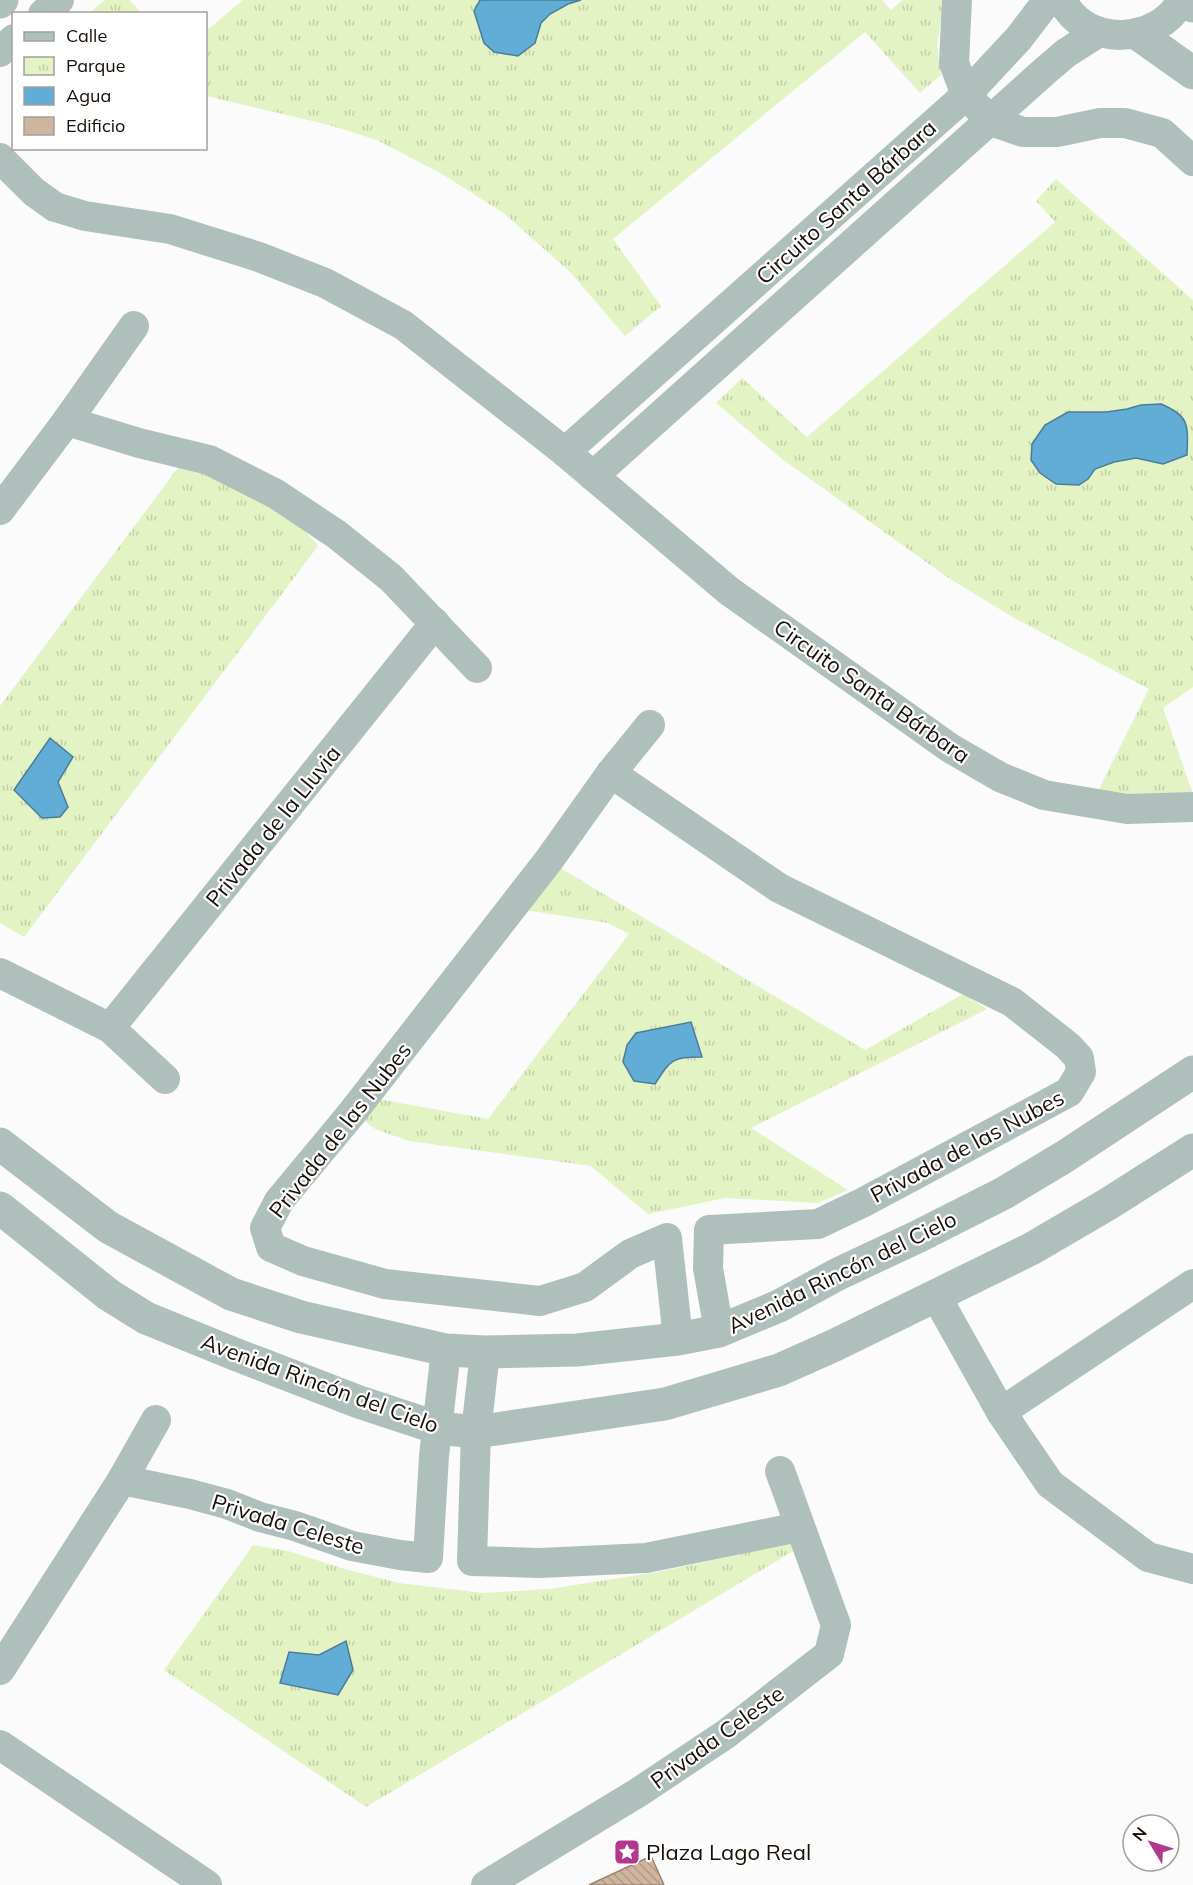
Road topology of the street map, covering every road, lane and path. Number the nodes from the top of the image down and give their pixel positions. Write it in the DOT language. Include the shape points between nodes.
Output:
graph roads {
  1 [pos="59,0"];
  2 [pos="957,0"];
  3 [pos="1048,0"];
  4 [pos="1062,0"];
  5 [pos="1182,0"];
  6 [pos="1191,0"];
  7 [pos="1193,6"];
  8 [pos="45,12"];
  9 [pos="1099,32"];
  10 [pos="1138,34"];
  11 [pos="12,41"];
  12 [pos="0,52"];
  13 [pos="1193,73"];
  14 [pos="966,95"];
  15 [pos="991,121"];
  16 [pos="0,158"];
  17 [pos="1193,161"];
  18 [pos="134,326"];
  19 [pos="67,421"];
  20 [pos="565,452"];
  21 [pos="593,476"];
  22 [pos="0,510"];
  23 [pos="435,623"];
  24 [pos="477,668"];
  25 [pos="650,725"];
  26 [pos="611,773"];
  27 [pos="1193,807"];
  28 [pos="0,973"];
  29 [pos="110,1028"];
  30 [pos="1193,1072"];
  31 [pos="165,1079"];
  32 [pos="0,1144"];
  33 [pos="1193,1150"];
  34 [pos="0,1208"];
  35 [pos="1193,1284"];
  36 [pos="936,1296"];
  37 [pos="719,1331"];
  38 [pos="678,1339"];
  39 [pos="446,1350"];
  40 [pos="485,1352"];
  41 [pos="1001,1412"];
  42 [pos="156,1420"];
  43 [pos="438,1428"];
  44 [pos="476,1432"];
  45 [pos="780,1471"];
  46 [pos="122,1480"];
  47 [pos="800,1527"];
  48 [pos="1193,1569"];
  49 [pos="0,1670"];
  50 [pos="0,1745"];
  51 [pos="207,1885"];
  52 [pos="486,1885"];
  1 -- 8 [label="street"];
  2 -- 14 [label="street" via="954,63"];
  3 -- 14 [label="street, Circuito Santa Bárbara"];
  4 -- 9 [label="street" via="1080,22"];
  5 -- 10 [label="street" via="1168,18"];
  6 -- 7 [label="street"];
  9 -- 10 [label="street"];
  9 -- 15 [label="street, Circuito Santa Bárbara" via="1066,53"];
  10 -- 13 [label="street"];
  11 -- 12 [label="street"];
  14 -- 15 [label="street"];
  14 -- 20 [label="street, Circuito Santa Bárbara"];
  15 -- 17 [label="street" via="1023,132 1125,123 1162,133"];
  15 -- 21 [label="street, Circuito Santa Bárbara"];
  16 -- 20 [label="street, Circuito Santa Bárbara" via="55,207 170,230 260,257 326,283 403,325"];
  18 -- 19 [label="street"];
  19 -- 22 [label="street"];
  19 -- 23 [label="street" via="209,460 276,494 336,534 391,578"];
  20 -- 21 [label="street, Circuito Santa Bárbara"];
  21 -- 27 [label="street, Circuito Santa Bárbara" via="729,591 950,748 1000,777 1044,795 1127,809"];
  23 -- 24 [label="street"];
  23 -- 29 [label="street, Privada de la Lluvia"];
  25 -- 26 [label="street, Privada de las Nubes"];
  26 -- 37 [label="street, Privada de las Nubes" via="779,888 1012,1002 1079,1058 1081,1072 1069,1092 818,1224 709,1230 708,1268"];
  26 -- 38 [label="street, Privada de las Nubes" via="543,869 279,1201 265,1228 271,1247 303,1261 385,1284 540,1300 585,1287 630,1254 667,1239"];
  28 -- 29 [label="street"];
  29 -- 31 [label="street"];
  30 -- 37 [label="street, Avenida Rincón del Cielo" via="1004,1193 779,1306"];
  32 -- 39 [label="street, Avenida Rincón del Cielo" via="108,1227 231,1294 301,1317"];
  33 -- 36 [label="street, Avenida Rincón del Cielo" via="1031,1249"];
  34 -- 43 [label="street, Avenida Rincón del Cielo" via="109,1295 146,1318 317,1386"];
  35 -- 41 [label="street"];
  36 -- 41 [label="street"];
  36 -- 44 [label="street, Avenida Rincón del Cielo" via="779,1370 665,1404"];
  37 -- 38 [label="street, Avenida Rincón del Cielo"];
  38 -- 40 [label="street, Avenida Rincón del Cielo" via="577,1350"];
  39 -- 40 [label="street, Avenida Rincón del Cielo"];
  39 -- 43 [label="street, Privada Celeste"];
  40 -- 44 [label="street"];
  41 -- 48 [label="street" via="1050,1484 1148,1557"];
  42 -- 46 [label="street"];
  43 -- 44 [label="street, Avenida Rincón del Cielo"];
  43 -- 46 [label="street, Privada Celeste" via="428,1558 352,1546 209,1499"];
  44 -- 47 [label="street" via="472,1561 540,1563 646,1558"];
  45 -- 47 [label="street, Privada Celeste"];
  46 -- 49 [label="street"];
  47 -- 52 [label="street, Privada Celeste" via="836,1625 829,1654 726,1734"];
  50 -- 51 [label="street"];
}
